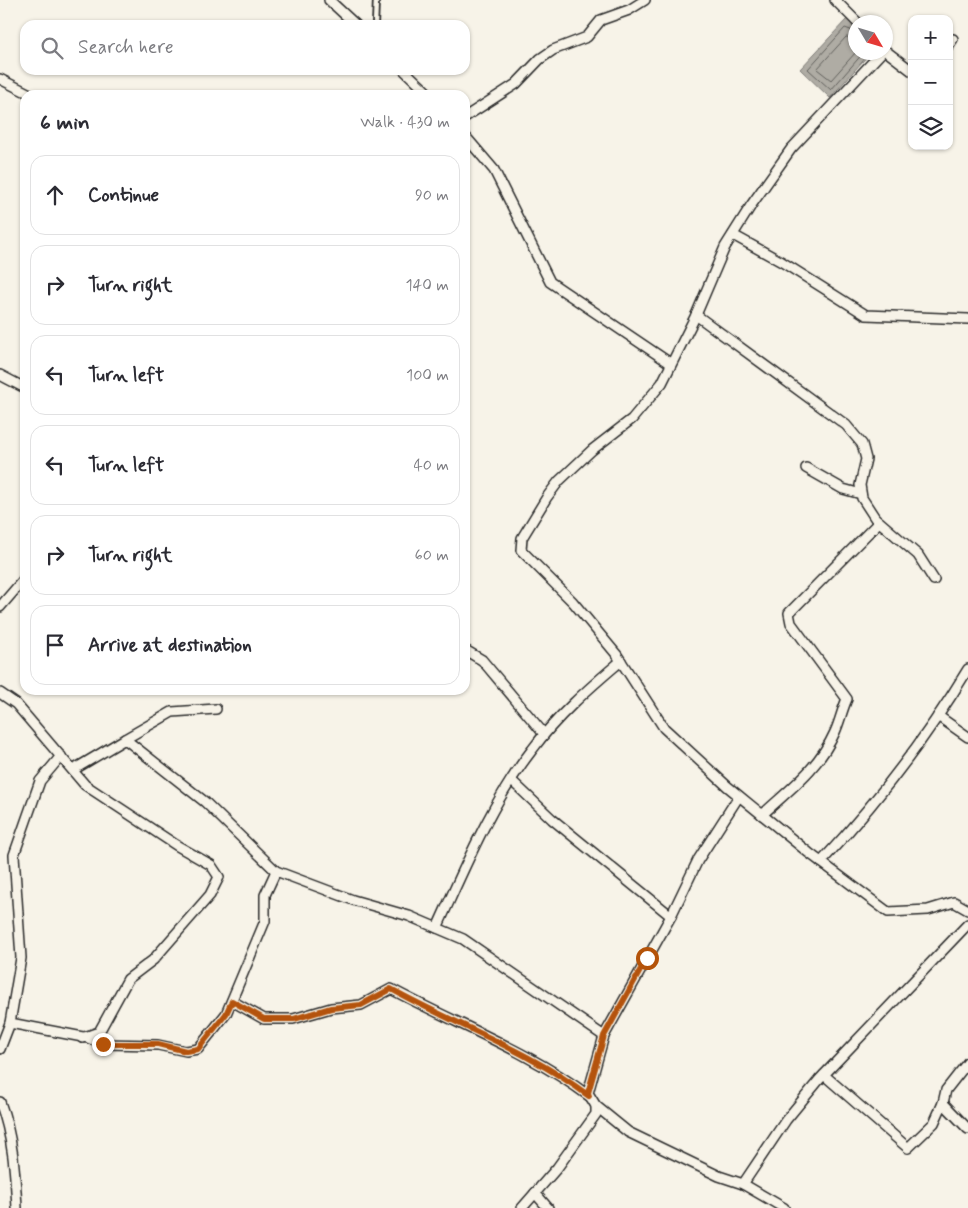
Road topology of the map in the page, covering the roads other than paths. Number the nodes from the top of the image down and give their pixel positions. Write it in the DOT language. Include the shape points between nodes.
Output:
graph roads {
  1 [pos="329,0"];
  2 [pos="376,0"];
  3 [pos="644,0"];
  4 [pos="835,0"];
  5 [pos="850,15"];
  6 [pos="351,20"];
  7 [pos="375,20"];
  8 [pos="893,58"];
  9 [pos="876,60"];
  10 [pos="908,68"];
  11 [pos="409,75"];
  12 [pos="0,79"];
  13 [pos="22,90"];
  14 [pos="425,90"];
  15 [pos="470,114"];
  16 [pos="470,142"];
  17 [pos="733,235"];
  18 [pos="696,314"];
  19 [pos="968,319"];
  20 [pos="670,362"];
  21 [pos="0,375"];
  22 [pos="20,385"];
  23 [pos="806,468"];
  24 [pos="861,494"];
  25 [pos="879,522"];
  26 [pos="934,580"];
  27 [pos="20,584"];
  28 [pos="0,607"];
  29 [pos="470,653"];
  30 [pos="621,661"];
  31 [pos="968,669"];
  32 [pos="0,693"];
  33 [pos="216,709"];
  34 [pos="938,716"];
  35 [pos="544,734"];
  36 [pos="968,737"];
  37 [pos="125,739"];
  38 [pos="61,756"];
  39 [pos="73,770"];
  40 [pos="512,780"];
  41 [pos="739,796"];
  42 [pos="762,815"];
  43 [pos="821,862"];
  44 [pos="276,871"];
  45 [pos="968,910"];
  46 [pos="671,916"];
  47 [pos="968,924"];
  48 [pos="437,928"];
  49 [pos="232,1001"];
  50 [pos="10,1022"];
  51 [pos="604,1036"];
  52 [pos="82,1038"];
  53 [pos="0,1049"];
  54 [pos="968,1062"];
  55 [pos="824,1075"];
  56 [pos="589,1096"];
  57 [pos="0,1102"];
  58 [pos="943,1103"];
  59 [pos="596,1106"];
  60 [pos="968,1129"];
  61 [pos="743,1184"];
  62 [pos="535,1193"];
  63 [pos="17,1208"];
  64 [pos="522,1208"];
  65 [pos="548,1208"];
  66 [pos="784,1208"];
  1 -- 6 [label="street"];
  2 -- 7 [label="lane"];
  3 -- 15 [label="street" via="629,10 601,20 586,37 553,50 516,84"];
  4 -- 5 [label="street"];
  8 -- 10 [label="street"];
  9 -- 17 [label="street" via="791,149"];
  11 -- 14 [label="street"];
  12 -- 13 [label="street"];
  16 -- 20 [label="street" via="494,170 550,282"];
  17 -- 18 [label="street"];
  17 -- 19 [label="street" via="866,315"];
  18 -- 20 [label="street"];
  18 -- 24 [label="street" via="846,425 862,444 866,458"];
  20 -- 30 [label="street" via="662,384 632,419 559,480 520,544 524,554 573,602"];
  21 -- 22 [label="street"];
  23 -- 24 [label="street" via="842,489"];
  24 -- 25 [label="street"];
  25 -- 26 [label="street" via="918,555"];
  25 -- 42 [label="street" via="789,613 791,623 846,699 836,731 808,776"];
  27 -- 28 [label="street"];
  29 -- 35 [label="street" via="482,660"];
  30 -- 35 [label="street" via="581,695"];
  30 -- 41 [label="street" via="664,728"];
  31 -- 34 [label="street"];
  32 -- 38 [label="street" via="16,704"];
  33 -- 37 [label="street" via="172,712"];
  34 -- 36 [label="street"];
  34 -- 43 [label="street" via="902,767"];
  35 -- 40 [label="street"];
  37 -- 39 [label="street"];
  37 -- 44 [label="street" via="198,796"];
  38 -- 39 [label="street"];
  38 -- 50 [label="street" via="40,782 14,855 21,958"];
  39 -- 52 [label="street" via="85,785 211,865 219,877 210,895 153,960 128,979 99,1032"];
  40 -- 46 [label="street" via="573,837"];
  40 -- 48 [label="street" via="480,834"];
  41 -- 42 [label="street"];
  41 -- 46 [label="street" via="698,860"];
  42 -- 43 [label="street"];
  43 -- 45 [label="street" via="888,912 928,910 954,902"];
  44 -- 48 [label="street"];
  44 -- 49 [label="street" via="265,895 265,921"];
  46 -- 51 [label="street"];
  47 -- 55 [label="street"];
  48 -- 51 [label="street" via="470,944"];
  49 -- 52 [label="street" via="226,1014 198,1049 186,1051 158,1044 103,1044"];
  49 -- 56 [label="street" via="264,1019 294,1019 331,1008 361,1005 391,989 532,1061"];
  50 -- 52 [label="street"];
  50 -- 53 [label="street"];
  51 -- 56 [label="street"];
  54 -- 58 [label="street" via="946,1090"];
  55 -- 58 [label="street" via="908,1148 934,1123"];
  55 -- 61 [label="street" via="786,1120"];
  56 -- 59 [label="street"];
  57 -- 63 [label="street" via="9,1126 15,1163"];
  58 -- 60 [label="street"];
  59 -- 61 [label="street" via="628,1132 719,1176"];
  59 -- 62 [label="street" via="591,1124"];
  61 -- 66 [label="street"];
  62 -- 64 [label="street"];
  62 -- 65 [label="street"];
}
